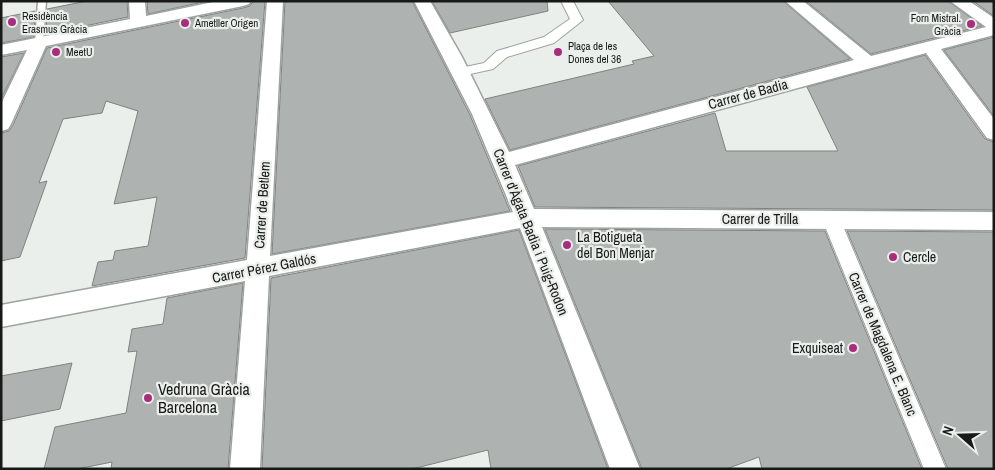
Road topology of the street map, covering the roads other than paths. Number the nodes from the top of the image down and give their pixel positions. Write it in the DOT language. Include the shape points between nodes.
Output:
graph roads {
  1 [pos="42,1"];
  2 [pos="137,1"];
  3 [pos="243,1"];
  4 [pos="275,1"];
  5 [pos="422,1"];
  6 [pos="567,1"];
  7 [pos="792,1"];
  8 [pos="958,1"];
  9 [pos="138,23"];
  10 [pos="994,25"];
  11 [pos="994,30"];
  12 [pos="39,43"];
  13 [pos="931,48"];
  14 [pos="1,50"];
  15 [pos="868,62"];
  16 [pos="461,72"];
  17 [pos="1,124"];
  18 [pos="994,133"];
  19 [pos="503,161"];
  20 [pos="527,218"];
  21 [pos="831,219"];
  22 [pos="994,221"];
  23 [pos="258,270"];
  24 [pos="1,316"];
  25 [pos="245,469"];
  26 [pos="624,469"];
  27 [pos="935,469"];
  1 -- 12 [label="lane"];
  2 -- 9 [label="street"];
  3 -- 9 [label="street"];
  4 -- 23 [label="street, Carrer de Betlem"];
  5 -- 16 [label="street, Carrer d'Àgata Badia i Puig-Rodon"];
  6 -- 16 [label="street" via="577,20 549,40 502,54 488,66"];
  7 -- 15 [label="street"];
  8 -- 10 [label="street"];
  9 -- 12 [label="street"];
  11 -- 13 [label="street, Carrer de Badia"];
  12 -- 14 [label="street"];
  12 -- 17 [label="street"];
  13 -- 15 [label="street, Carrer de Badia"];
  13 -- 18 [label="street"];
  15 -- 19 [label="street, Carrer de Badia"];
  16 -- 19 [label="street, Carrer d'Àgata Badia i Puig-Rodon"];
  19 -- 20 [label="street, Carrer d'Àgata Badia i Puig-Rodon"];
  20 -- 21 [label="street, Carrer de Trilla"];
  20 -- 23 [label="street, Carrer Pérez Galdós"];
  20 -- 26 [label="street, Carrer d'Àgata Badia i Puig-Rodon"];
  21 -- 22 [label="street, Carrer de Trilla"];
  21 -- 27 [label="street, Carrer de Magdalena E. Blanc"];
  23 -- 24 [label="street, Carrer Pérez Galdós"];
  23 -- 25 [label="street, Carrer de Betlem"];
}
